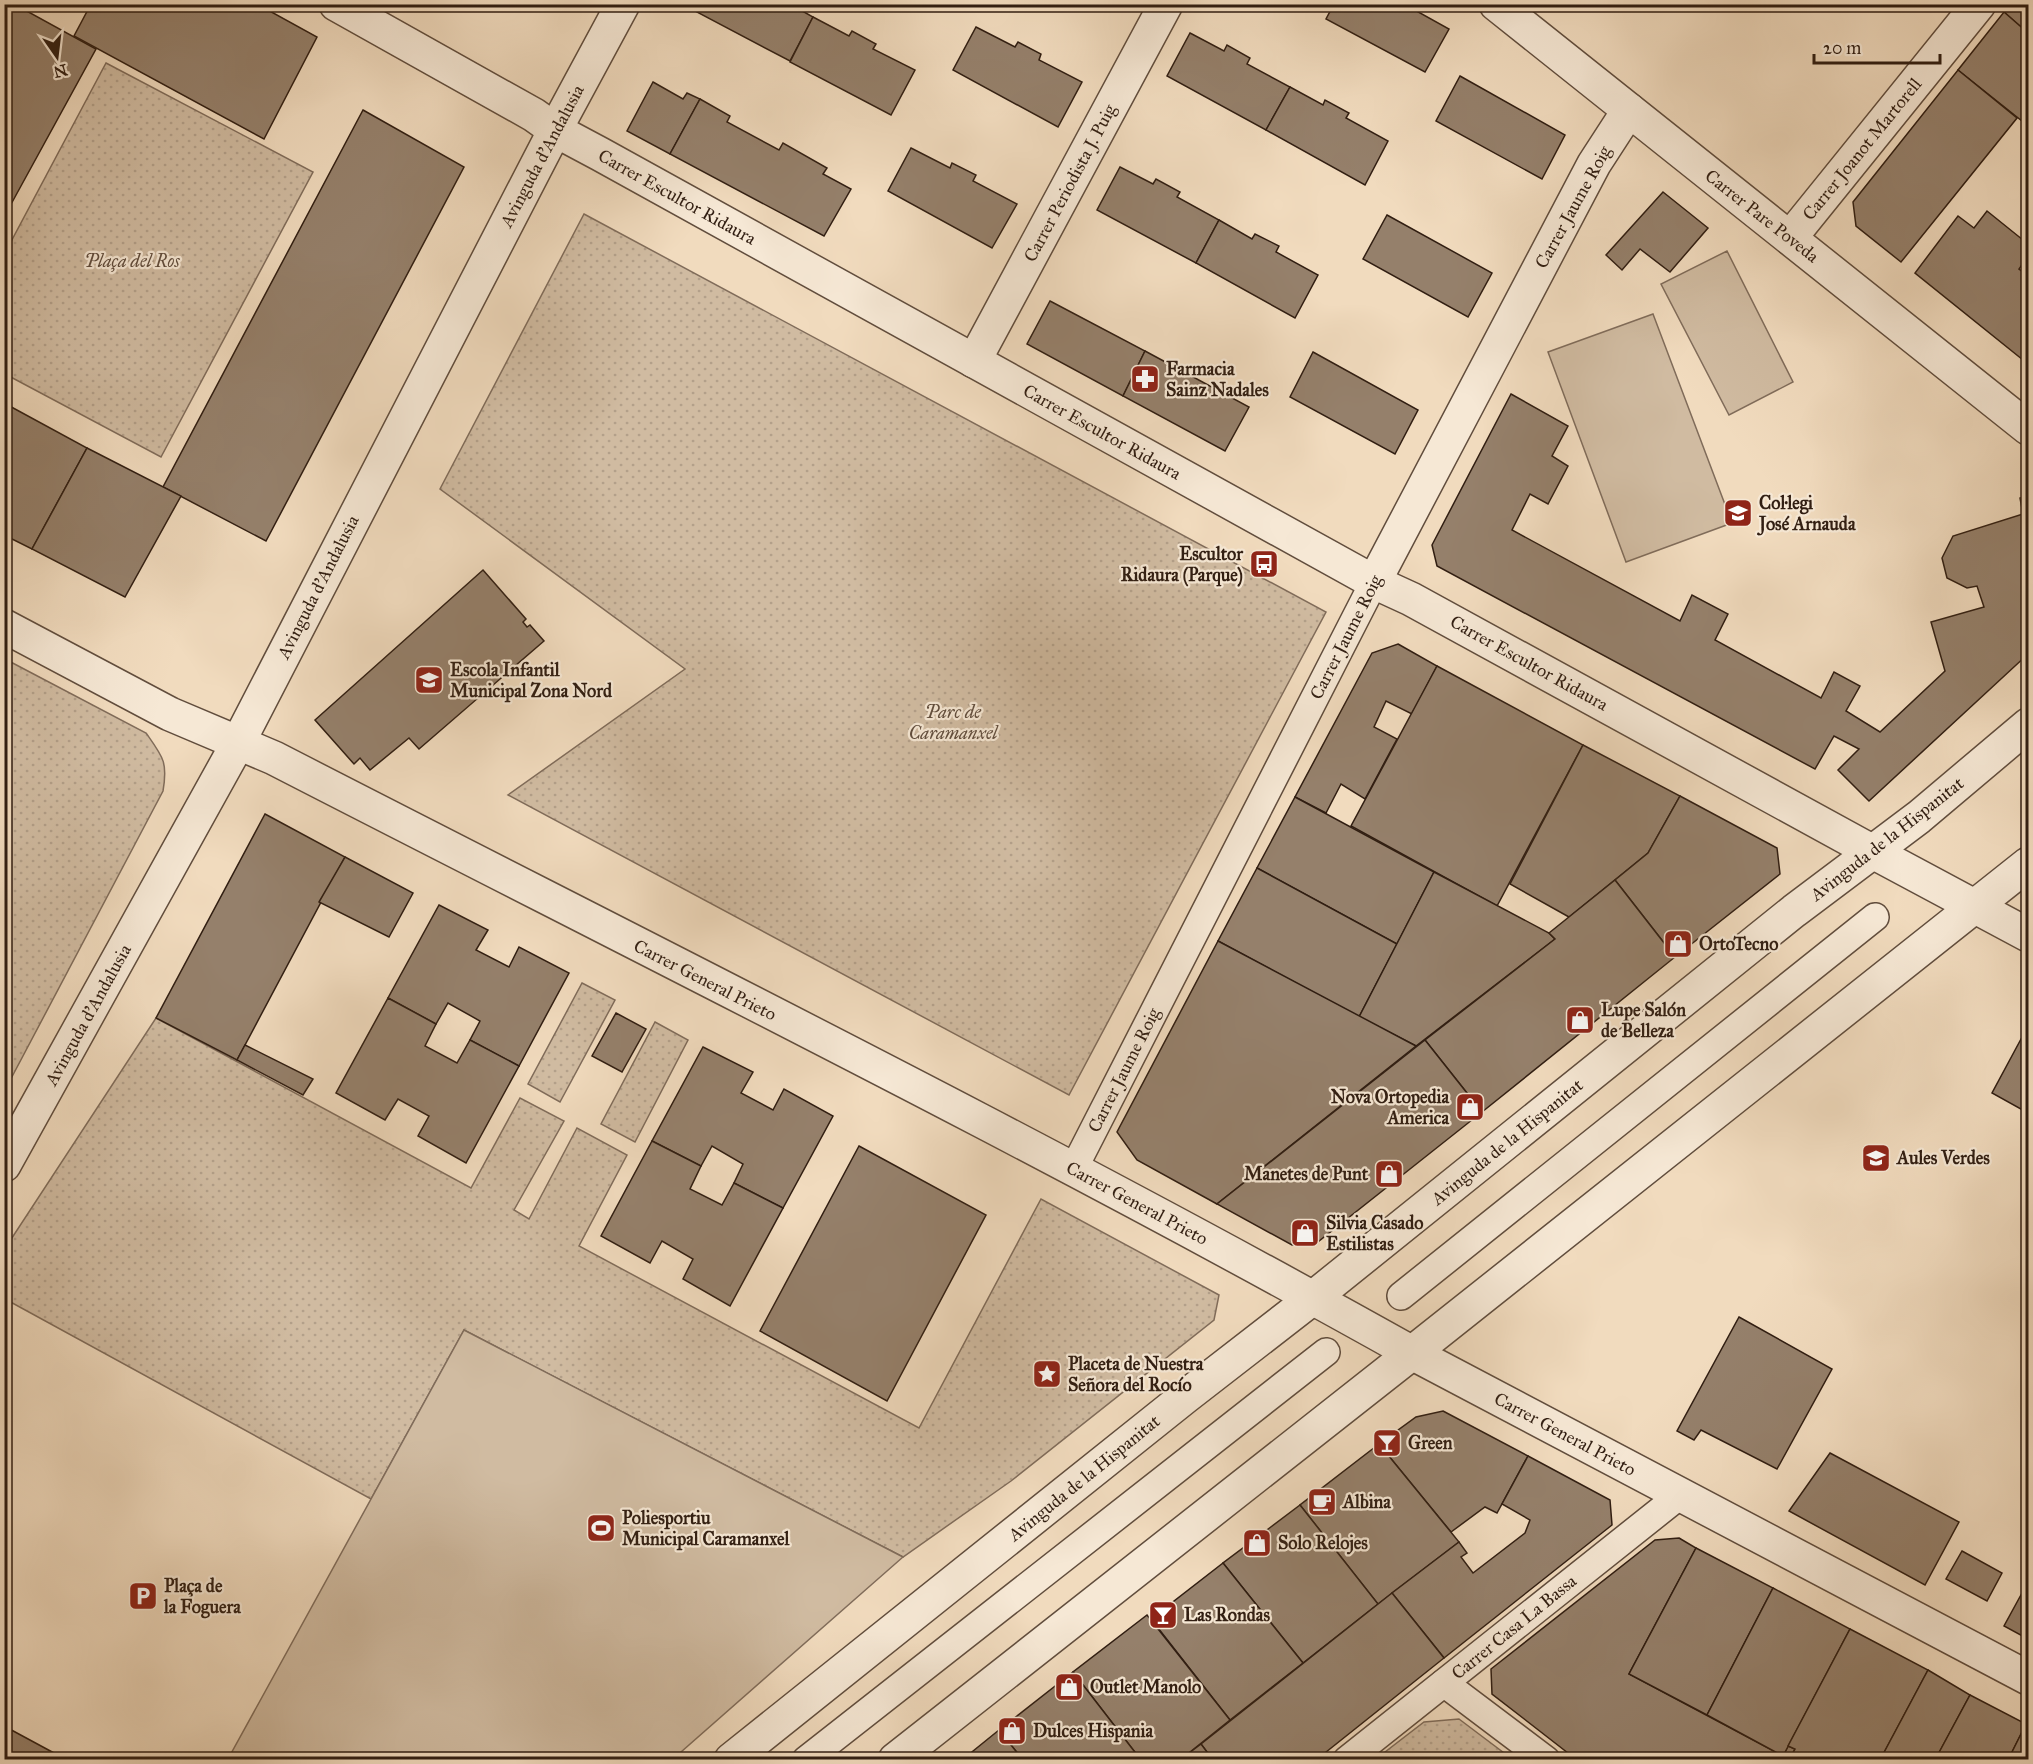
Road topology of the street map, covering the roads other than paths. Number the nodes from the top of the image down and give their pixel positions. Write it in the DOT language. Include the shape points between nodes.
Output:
graph roads {
  1 [pos="336,4"];
  2 [pos="623,4"];
  3 [pos="1166,4"];
  4 [pos="1496,4"];
  5 [pos="1979,4"];
  6 [pos="1629,110"];
  7 [pos="555,130"];
  8 [pos="1790,238"];
  9 [pos="974,361"];
  10 [pos="2028,428"];
  11 [pos="1374,582"];
  12 [pos="4,626"];
  13 [pos="2028,725"];
  14 [pos="238,743"];
  15 [pos="1873,852"];
  16 [pos="2028,864"];
  17 [pos="1976,906"];
  18 [pos="1875,918"];
  19 [pos="2028,935"];
  20 [pos="4,1165"];
  21 [pos="1073,1170"];
  22 [pos="1401,1296"];
  23 [pos="1314,1297"];
  24 [pos="1326,1352"];
  25 [pos="1412,1353"];
  26 [pos="1680,1495"];
  27 [pos="2028,1678"];
  28 [pos="1444,1683"];
  29 [pos="730,1760"];
  30 [pos="806,1760"];
  31 [pos="895,1760"];
  32 [pos="1347,1760"];
  33 [pos="1546,1760"];
  1 -- 7 [label="street, Carrer Escultor Ridaura"];
  2 -- 7 [label="street, Avinguda d'Andalusia"];
  3 -- 9 [label="street, Carrer Periodista J. Puig"];
  4 -- 6 [label="street, Carrer Pare Poveda"];
  5 -- 8 [label="street, Carrer Joanot Martorell"];
  6 -- 8 [label="street, Carrer Pare Poveda"];
  6 -- 11 [label="street, Carrer Jaume Roig" via="1594,164"];
  7 -- 9 [label="street, Carrer Escultor Ridaura"];
  7 -- 14 [label="street, Avinguda d'Andalusia"];
  8 -- 10 [label="street, Carrer Pare Poveda"];
  9 -- 11 [label="street, Carrer Escultor Ridaura"];
  11 -- 15 [label="street, Carrer Escultor Ridaura"];
  11 -- 21 [label="street, Carrer Jaume Roig"];
  12 -- 14 [label="street, Carrer General Prieto" via="170,714"];
  13 -- 15 [label="street, Avinguda de la Hispanitat"];
  14 -- 20 [label="street, Avinguda d'Andalusia"];
  14 -- 21 [label="street, Carrer General Prieto"];
  15 -- 17 [label="street, Carrer Escultor Ridaura"];
  15 -- 23 [label="street, Avinguda de la Hispanitat" via="1794,911"];
  16 -- 17 [label="street"];
  17 -- 19 [label="street, Carrer Escultor Ridaura"];
  17 -- 25 [label="street"];
  18 -- 22 [label="street"];
  21 -- 23 [label="street, Carrer General Prieto"];
  23 -- 25 [label="street, Carrer General Prieto"];
  23 -- 29 [label="street, Avinguda de la Hispanitat"];
  24 -- 30 [label="street"];
  25 -- 26 [label="street, Carrer General Prieto"];
  25 -- 31 [label="street"];
  26 -- 27 [label="street, Carrer General Prieto"];
  26 -- 28 [label="street, Carrer Casa La Bassa"];
  28 -- 32 [label="street, Carrer Casa La Bassa"];
  28 -- 33 [label="street"];
}
